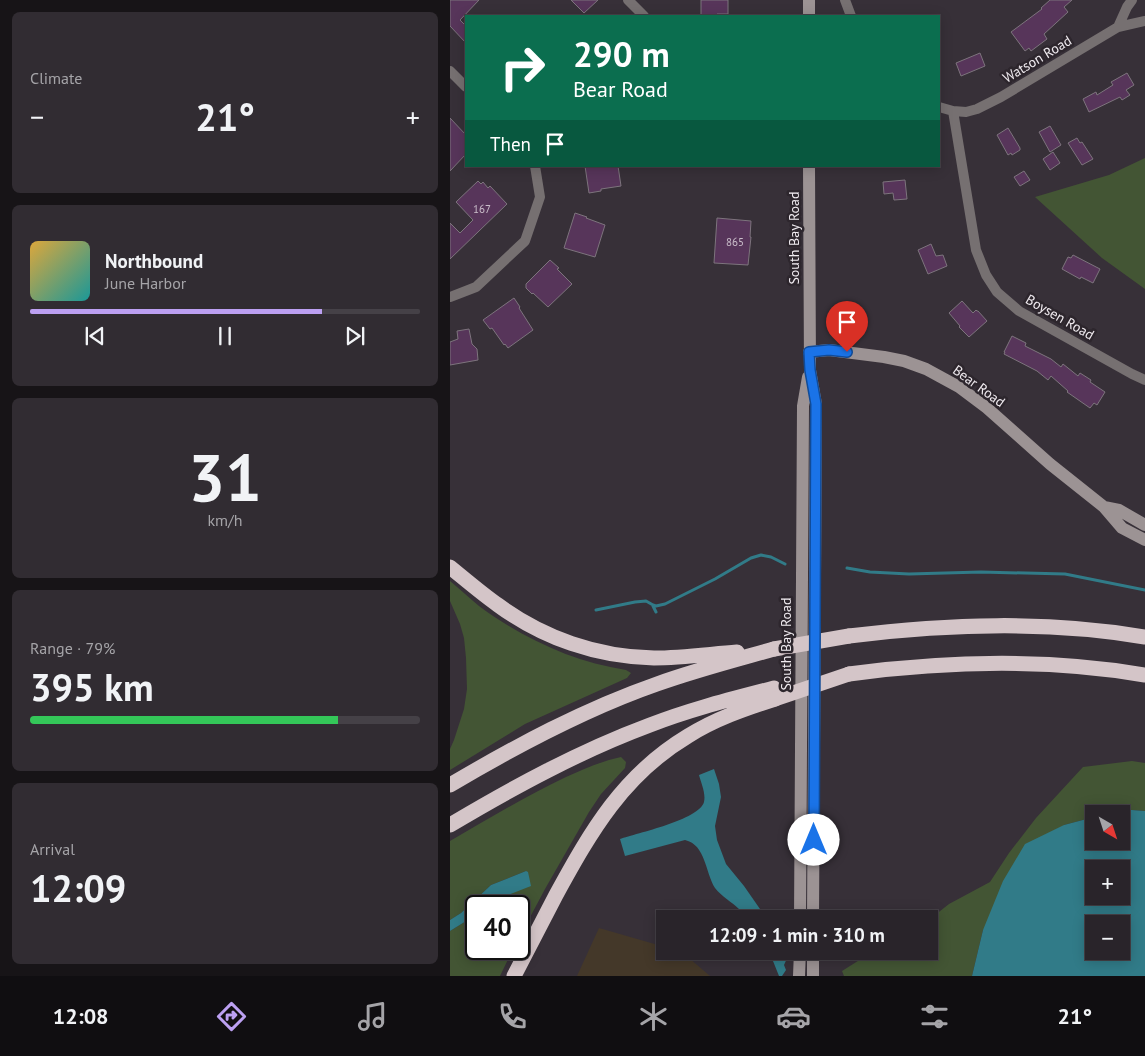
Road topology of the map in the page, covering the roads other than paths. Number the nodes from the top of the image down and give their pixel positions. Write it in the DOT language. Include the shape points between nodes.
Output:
graph roads {
  1 [pos="628,0"];
  2 [pos="845,0"];
  3 [pos="1132,0"];
  4 [pos="643,15"];
  5 [pos="851,15"];
  6 [pos="1145,21"];
  7 [pos="1118,27"];
  8 [pos="450,71"];
  9 [pos="465,86"];
  10 [pos="940,107"];
  11 [pos="953,111"];
  12 [pos="535,167"];
  13 [pos="809,167"];
  14 [pos="450,297"];
  15 [pos="809,352"];
  16 [pos="810,370"];
  17 [pos="1145,380"];
  18 [pos="1104,507"];
  19 [pos="1145,525"];
  20 [pos="1145,540"];
  21 [pos="450,567"];
  22 [pos="1145,637"];
  23 [pos="774,649"];
  24 [pos="1145,675"];
  25 [pos="774,693"];
  26 [pos="450,785"];
  27 [pos="450,825"];
  28 [pos="800,910"];
  29 [pos="813,910"];
  30 [pos="800,960"];
  31 [pos="813,960"];
  32 [pos="514,976"];
  33 [pos="800,976"];
  34 [pos="813,976"];
  1 -- 4 [label="street"];
  2 -- 5 [label="street"];
  3 -- 7 [label="street"];
  6 -- 7 [label="street, Watson Road"];
  7 -- 11 [label="street, Watson Road" via="1001,97 977,109"];
  8 -- 9 [label="street"];
  10 -- 11 [label="street, Watson Road"];
  11 -- 17 [label="street, Boysen Road" via="976,250 997,292 1019,311"];
  12 -- 14 [label="street" via="540,197 525,241 476,287"];
  13 -- 15 [label="street, South Bay Road"];
  15 -- 16 [label="street, South Bay Road"];
  15 -- 18 [label="street, Bear Road" via="829,350 884,357 926,369 980,403"];
  16 -- 28 [label="street, South Bay Road" via="803,406"];
  16 -- 29 [label="street, South Bay Road" via="816,404"];
  18 -- 19 [label="street, Bear Road" via="1119,510"];
  18 -- 20 [label="street, Bear Road" via="1122,528"];
  21 -- 23 [label="highway" via="527,624 558,639 602,652 654,658"];
  22 -- 23 [label="highway, bridge" via="1093,630 968,626 848,636"];
  23 -- 26 [label="highway" via="696,670 618,699 542,734"];
  24 -- 25 [label="highway, bridge" via="1056,665 931,665 849,674"];
  25 -- 27 [label="highway" via="693,710 615,739 540,774"];
  25 -- 32 [label="highway" via="686,737 633,780 609,807 584,845"];
  30 -- 33 [label="street"];
  31 -- 34 [label="street"];
}
